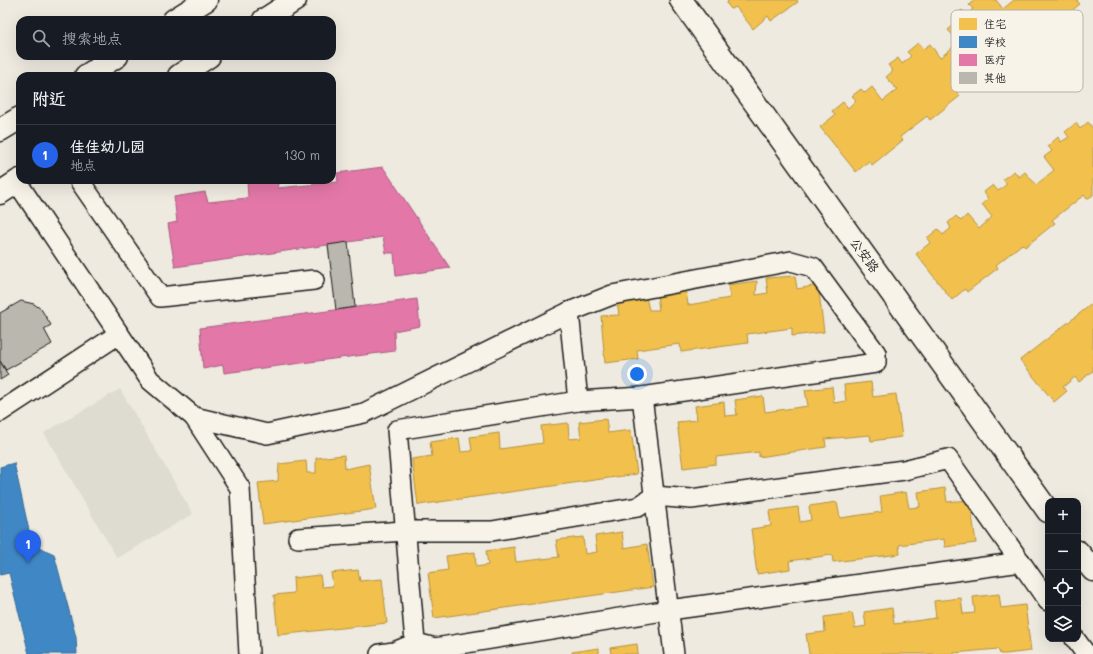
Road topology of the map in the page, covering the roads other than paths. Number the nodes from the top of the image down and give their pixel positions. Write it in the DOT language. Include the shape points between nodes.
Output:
graph roads {
  1 [pos="206,0"];
  2 [pos="294,0"];
  3 [pos="681,0"];
  4 [pos="180,16"];
  5 [pos="270,16"];
  6 [pos="111,60"];
  7 [pos="203,60"];
  8 [pos="92,72"];
  9 [pos="185,72"];
  10 [pos="16,120"];
  11 [pos="0,130"];
  12 [pos="82,184"];
  13 [pos="13,185"];
  14 [pos="314,280"];
  15 [pos="569,312"];
  16 [pos="120,334"];
  17 [pos="642,397"];
  18 [pos="578,401"];
  19 [pos="0,412"];
  20 [pos="194,417"];
  21 [pos="654,496"];
  22 [pos="1045,507"];
  23 [pos="405,531"];
  24 [pos="298,538"];
  25 [pos="1081,556"];
  26 [pos="1021,562"];
  27 [pos="1093,570"];
  28 [pos="1045,596"];
  29 [pos="669,610"];
  30 [pos="1077,642"];
  31 [pos="416,648"];
  32 [pos="249,654"];
  33 [pos="380,654"];
  34 [pos="674,654"];
  35 [pos="1086,654"];
  1 -- 4 [label="street"];
  2 -- 5 [label="street"];
  3 -- 22 [label="street, 公安路"];
  6 -- 8 [label="street"];
  7 -- 9 [label="street"];
  10 -- 11 [label="street"];
  12 -- 14 [label="lane" via="160,297"];
  13 -- 16 [label="lane"];
  15 -- 17 [label="lane" via="612,295 791,262 813,268 876,353 876,363"];
  15 -- 18 [label="lane"];
  15 -- 20 [label="lane" via="364,413 267,434"];
  16 -- 19 [label="lane"];
  16 -- 20 [label="lane" via="150,380"];
  17 -- 18 [label="lane"];
  17 -- 21 [label="lane"];
  18 -- 23 [label="lane" via="397,430"];
  20 -- 32 [label="lane" via="240,488"];
  21 -- 23 [label="lane" via="638,507 492,531"];
  21 -- 26 [label="lane" via="691,499 904,470 948,459"];
  21 -- 29 [label="lane"];
  23 -- 24 [label="lane"];
  23 -- 31 [label="lane"];
  25 -- 27 [label="street"];
  26 -- 28 [label="lane"];
  26 -- 29 [label="lane"];
  29 -- 31 [label="lane" via="435,648"];
  29 -- 34 [label="lane"];
  30 -- 35 [label="lane"];
  31 -- 33 [label="lane"];
}
